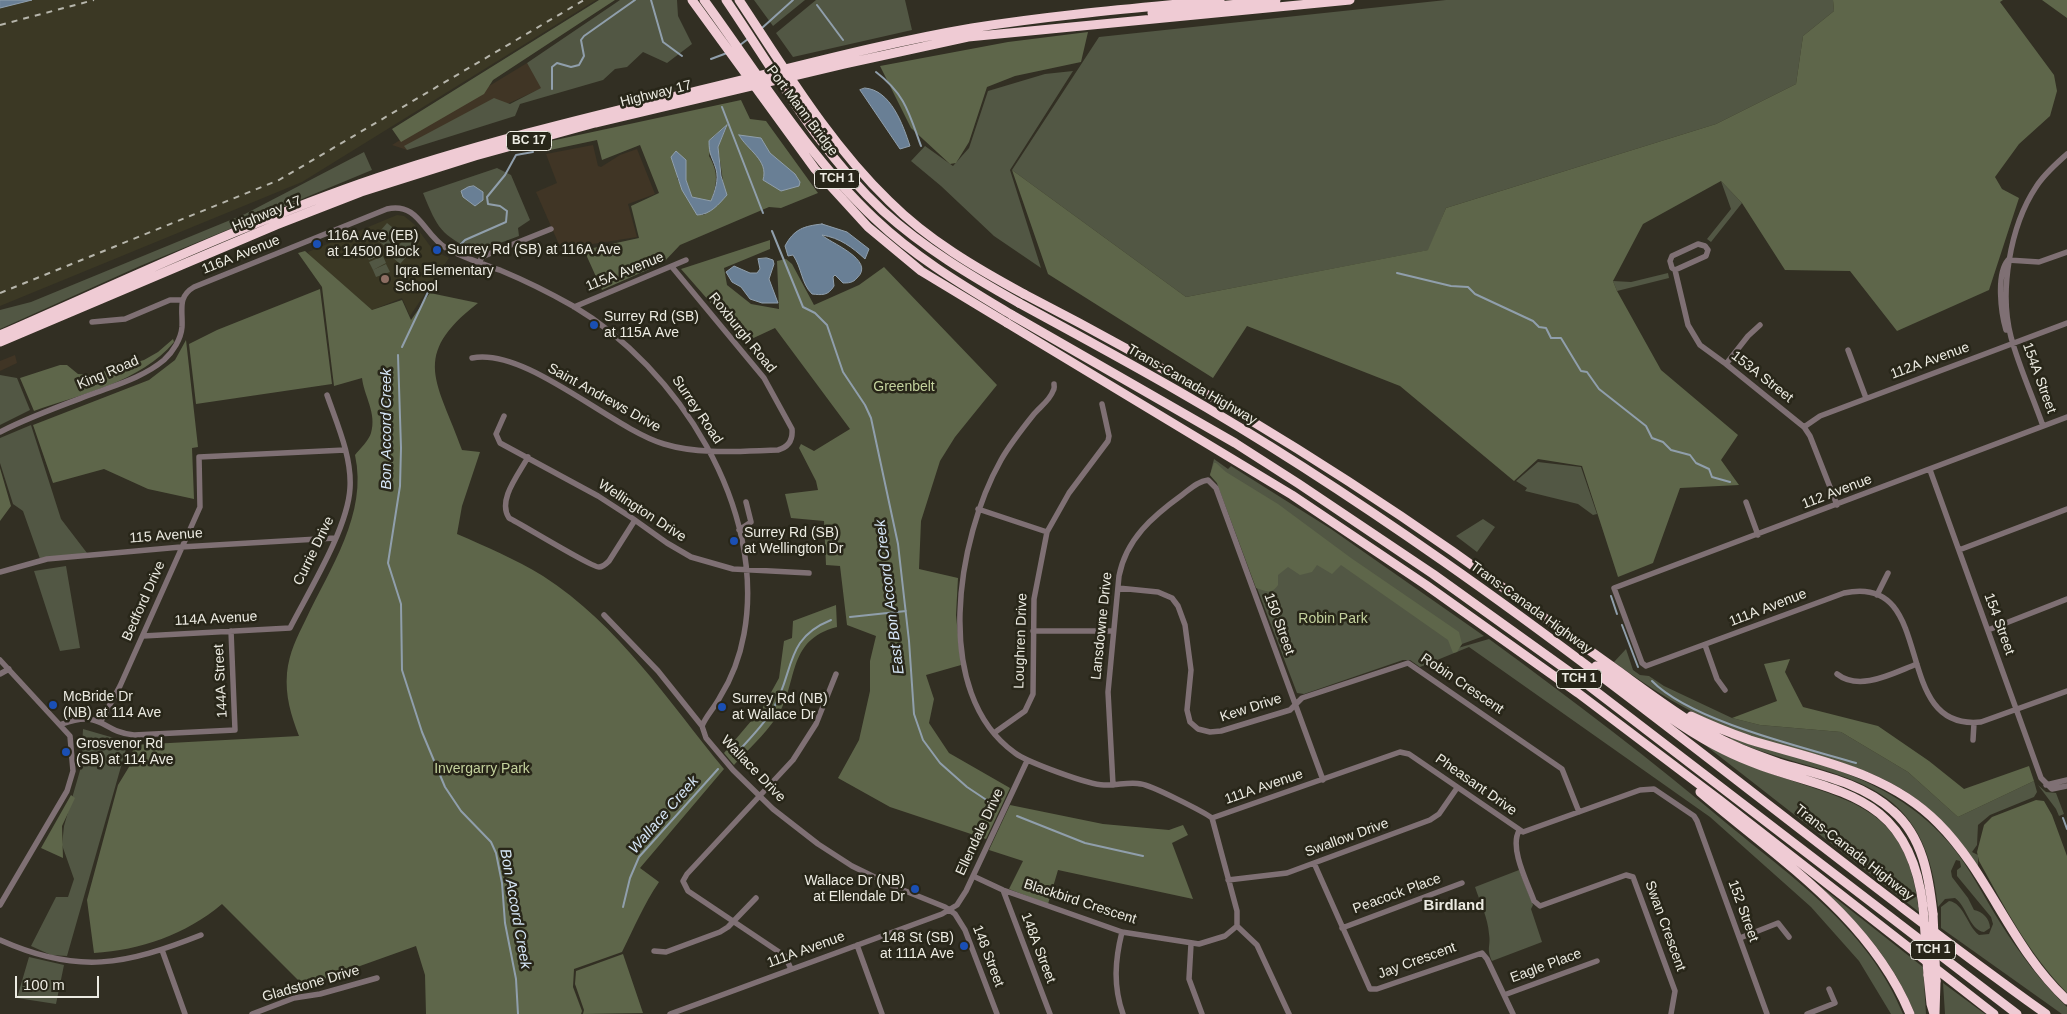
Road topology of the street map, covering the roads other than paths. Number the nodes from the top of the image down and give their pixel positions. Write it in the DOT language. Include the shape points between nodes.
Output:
graph roads {
  1 [pos="692,0"];
  2 [pos="704,0"];
  3 [pos="726,0"];
  4 [pos="738,0"];
  5 [pos="1190,0"];
  6 [pos="1220,0"];
  7 [pos="1276,0"];
  8 [pos="1350,0"];
  9 [pos="1166,5"];
  10 [pos="1083,26"];
  11 [pos="2067,154"];
  12 [pos="402,207"];
  13 [pos="551,229"];
  14 [pos="2067,252"];
  15 [pos="686,260"];
  16 [pos="2008,260"];
  17 [pos="479,263"];
  18 [pos="672,267"];
  19 [pos="1675,270"];
  20 [pos="181,300"];
  21 [pos="1019,303"];
  22 [pos="574,307"];
  23 [pos="1012,315"];
  24 [pos="92,322"];
  25 [pos="2067,323"];
  26 [pos="1760,325"];
  27 [pos="0,335"];
  28 [pos="2012,341"];
  29 [pos="0,342"];
  30 [pos="1848,350"];
  31 [pos="472,358"];
  32 [pos="1726,364"];
  33 [pos="1054,384"];
  34 [pos="327,395"];
  35 [pos="1866,398"];
  36 [pos="1102,404"];
  37 [pos="504,416"];
  38 [pos="2067,417"];
  39 [pos="2043,426"];
  40 [pos="1804,427"];
  41 [pos="0,432"];
  42 [pos="786,447"];
  43 [pos="345,450"];
  44 [pos="710,451"];
  45 [pos="528,457"];
  46 [pos="1930,470"];
  47 [pos="1208,480"];
  48 [pos="746,502"];
  49 [pos="1746,502"];
  50 [pos="1837,505"];
  51 [pos="978,509"];
  52 [pos="2067,509"];
  53 [pos="635,520"];
  54 [pos="739,530"];
  55 [pos="1047,532"];
  56 [pos="1758,535"];
  57 [pos="335,538"];
  58 [pos="181,547"];
  59 [pos="1959,550"];
  60 [pos="746,568"];
  61 [pos="0,572"];
  62 [pos="809,573"];
  63 [pos="1888,573"];
  64 [pos="1118,588"];
  65 [pos="1877,595"];
  66 [pos="2067,600"];
  67 [pos="604,614"];
  68 [pos="290,628"];
  69 [pos="1988,630"];
  70 [pos="231,631"];
  71 [pos="1033,631"];
  72 [pos="1113,631"];
  73 [pos="143,636"];
  74 [pos="1559,645"];
  75 [pos="1705,645"];
  76 [pos="0,660"];
  77 [pos="1917,664"];
  78 [pos="1645,666"];
  79 [pos="9,669"];
  80 [pos="0,674"];
  81 [pos="836,674"];
  82 [pos="1837,674"];
  83 [pos="1635,683"];
  84 [pos="1726,690"];
  85 [pos="2067,690"];
  86 [pos="1296,704"];
  87 [pos="2017,709"];
  88 [pos="102,722"];
  89 [pos="1974,723"];
  90 [pos="62,724"];
  91 [pos="702,726"];
  92 [pos="994,733"];
  93 [pos="1631,733"];
  94 [pos="1973,740"];
  95 [pos="1027,761"];
  96 [pos="1323,780"];
  97 [pos="2067,780"];
  98 [pos="1112,785"];
  99 [pos="2046,785"];
  100 [pos="2067,786"];
  101 [pos="1457,788"];
  102 [pos="759,796"];
  103 [pos="1579,812"];
  104 [pos="1694,816"];
  105 [pos="1212,818"];
  106 [pos="1519,831"];
  107 [pos="1314,863"];
  108 [pos="973,876"];
  109 [pos="1228,880"];
  110 [pos="1462,883"];
  111 [pos="1003,890"];
  112 [pos="756,898"];
  113 [pos="0,905"];
  114 [pos="950,910"];
  115 [pos="734,921"];
  116 [pos="1237,926"];
  117 [pos="1342,928"];
  118 [pos="1122,932"];
  119 [pos="201,935"];
  120 [pos="1789,937"];
  121 [pos="1740,938"];
  122 [pos="0,940"];
  123 [pos="1191,944"];
  124 [pos="857,945"];
  125 [pos="162,950"];
  126 [pos="654,951"];
  127 [pos="1597,961"];
  128 [pos="791,969"];
  129 [pos="377,978"];
  130 [pos="1829,989"];
  131 [pos="1504,995"];
  132 [pos="2067,1000"];
  133 [pos="185,1014"];
  134 [pos="252,1014"];
  135 [pos="670,1014"];
  136 [pos="882,1014"];
  137 [pos="996,1014"];
  138 [pos="1050,1014"];
  139 [pos="1124,1014"];
  140 [pos="1202,1014"];
  141 [pos="1289,1014"];
  142 [pos="1512,1014"];
  143 [pos="1671,1014"];
  144 [pos="1768,1014"];
  145 [pos="1807,1014"];
  146 [pos="1910,1014"];
  147 [pos="1935,1014"];
  148 [pos="1994,1014"];
  149 [pos="2017,1014"];
  150 [pos="2046,1014"];
  1 -- 93 [label="highway, bridge" via="815,169 868,227 922,271 1292,495 1426,585"];
  2 -- 23 [label="highway, Port Mann Bridge / TCH 1, bridge" via="823,163 863,207 927,262"];
  3 -- 21 [label="highway, Port Mann Bridge / TCH 1, bridge" via="813,128 883,210 934,252"];
  4 -- 83 [label="highway, bridge" via="841,149 878,191 919,228 1024,294 1185,380 1315,459 1450,550"];
  5 -- 9 [label="highway"];
  6 -- 9 [label="highway, Highway 17 / BC 17"];
  7 -- 10 [label="highway" via="1117,17"];
  8 -- 10 [label="highway, Highway 17 / BC 17"];
  9 -- 27 [label="highway, Highway 17 / BC 17" via="1038,19 905,42 472,148 272,216"];
  10 -- 29 [label="highway, Highway 17 / BC 17" via="930,44 604,121 475,156 361,192 276,225"];
  11 -- 16 [label="street, 154A Street" via="2049,171 2030,197"];
  12 -- 17 [label="street, Surrey Road" via="416,216 437,243"];
  12 -- 20 [label="street, 116A Avenue" via="387,209 194,287"];
  13 -- 17 [label="street" via="482,257"];
  14 -- 16 [label="street" via="2039,262"];
  15 -- 18 [label="street, 115A Avenue"];
  16 -- 28 [label="street, 154A Street" via="2005,300"];
  17 -- 22 [label="street, Surrey Road" via="538,287"];
  18 -- 22 [label="street, 115A Avenue"];
  18 -- 42 [label="street, Roxburgh Road" via="764,378 792,429 792,438"];
  19 -- 19 [label="street" via="1706,256 1705,246 1698,244 1672,256 1670,263"];
  19 -- 32 [label="street, 153A Street" via="1692,333 1709,354"];
  20 -- 24 [label="street, 116A Avenue" via="170,300 124,319"];
  20 -- 41 [label="street, King Road" via="180,336 160,363 125,382"];
  21 -- 74 [label="highway, Trans-Canada Highway / TCH 1" via="1178,391 1300,465"];
  22 -- 44 [label="street, Surrey Road" via="613,334 656,373 680,402"];
  23 -- 149 [label="highway, Trans-Canada Highway / TCH 1" via="1234,443 1434,574 1593,689"];
  25 -- 28 [label="street, 112A Avenue"];
  26 -- 32 [label="street"];
  28 -- 35 [label="street, 112A Avenue"];
  28 -- 39 [label="street, 154A Street"];
  30 -- 35 [label="street"];
  31 -- 44 [label="street, Saint Andrews Drive" via="495,358 522,367 576,395 642,436 687,449"];
  32 -- 40 [label="street, 153A Street"];
  33 -- 51 [label="street" via="1053,392 1005,454"];
  34 -- 43 [label="street, Currie Drive"];
  35 -- 40 [label="street, 112A Avenue" via="1820,416"];
  36 -- 55 [label="street, Loughren Drive" via="1108,441 1068,493"];
  37 -- 45 [label="street, Wellington Drive" via="496,434 500,443"];
  38 -- 39 [label="street, 112 Avenue"];
  39 -- 46 [label="street, 112 Avenue"];
  40 -- 50 [label="street, 153A Street"];
  42 -- 44 [label="street, Saint Andrews Drive" via="778,450"];
  43 -- 57 [label="street, Currie Drive" via="350,487 346,515"];
  43 -- 58 [label="street, Bedford Drive" via="198,457 200,507"];
  44 -- 54 [label="street, Surrey Road"];
  45 -- 53 [label="street, Wellington Drive"];
  45 -- 53 [label="street" via="506,499 505,512 509,518 580,560 594,567 603,566"];
  46 -- 50 [label="street, 112 Avenue"];
  46 -- 59 [label="street, 154 Street"];
  47 -- 64 [label="street, Lansdowne Drive" via="1200,482 1142,529 1125,555"];
  47 -- 86 [label="street, 150 Street" via="1216,488"];
  48 -- 54 [label="street" via="751,522"];
  49 -- 56 [label="street"];
  50 -- 56 [label="street, 112 Avenue"];
  51 -- 55 [label="street"];
  51 -- 92 [label="street" via="964,567 961,635 972,695"];
  52 -- 59 [label="street"];
  53 -- 60 [label="street, Wellington Drive" via="690,557 718,566"];
  54 -- 60 [label="street, Surrey Road"];
  55 -- 71 [label="street, Loughren Drive" via="1036,585"];
  56 -- 78 [label="street, 112 Avenue" via="1614,588"];
  57 -- 58 [label="street, 115 Avenue"];
  57 -- 68 [label="street, Currie Drive"];
  58 -- 61 [label="street, 115 Avenue" via="47,559"];
  58 -- 73 [label="street, Bedford Drive"];
  59 -- 69 [label="street, 154 Street"];
  60 -- 62 [label="street, Wellington Drive"];
  60 -- 91 [label="street, Surrey Road" via="747,611 742,646 726,688"];
  63 -- 65 [label="street"];
  64 -- 72 [label="street, Lansdowne Drive"];
  64 -- 86 [label="street, Kew Drive" via="1158,592 1172,598 1178,606 1185,625 1191,670 1187,710 1190,722 1198,729 1218,732 1290,710"];
  65 -- 75 [label="street, 111A Avenue" via="1866,591 1844,593"];
  65 -- 77 [label="street" via="1892,604 1902,617"];
  66 -- 69 [label="street"];
  67 -- 91 [label="street, Wallace Drive" via="658,671"];
  68 -- 70 [label="street, 114A Avenue"];
  69 -- 87 [label="street, 154 Street"];
  70 -- 73 [label="street, 114A Avenue"];
  70 -- 88 [label="street, 144A Street" via="236,730 134,735"];
  71 -- 72 [label="street"];
  71 -- 92 [label="street, Loughren Drive" via="1033,694 1025,711"];
  72 -- 98 [label="street, Lansdowne Drive" via="1108,692"];
  73 -- 88 [label="street, Bedford Drive"];
  74 -- 147 [label="highway, bridge" via="1724,750 1775,771 1848,794 1873,808 1898,832 1916,868 1923,906 1931,1004"];
  74 -- 150 [label="highway, Trans-Canada Highway / TCH 1" via="1952,946"];
  75 -- 78 [label="street, 111A Avenue"];
  75 -- 84 [label="street" via="1717,679"];
  76 -- 79 [label="street"];
  77 -- 82 [label="street" via="1863,682 1847,680"];
  77 -- 89 [label="street" via="1931,701 1944,714 1958,721"];
  79 -- 80 [label="street"];
  79 -- 90 [label="street"];
  81 -- 102 [label="street" via="809,737"];
  83 -- 132 [label="highway" via="1688,715 1719,729 1848,769 1884,784 1917,805 1954,841 2038,971"];
  83 -- 147 [label="highway, bridge" via="1729,743 1779,763 1846,783 1880,800 1901,819 1917,842 1926,866 1933,914"];
  85 -- 87 [label="street"];
  86 -- 96 [label="street, 150 Street"];
  86 -- 103 [label="street, Robin Crescent" via="1302,698 1402,664 1411,664 1562,769"];
  87 -- 89 [label="street"];
  87 -- 99 [label="street, 154 Street"];
  88 -- 90 [label="street" via="82,718"];
  89 -- 94 [label="street"];
  90 -- 113 [label="street" via="72,740 72,777 67,791"];
  91 -- 102 [label="street, Wallace Drive" via="706,738"];
  92 -- 95 [label="street"];
  93 -- 146 [label="highway" via="1836,907 1870,943 1886,966"];
  93 -- 148 [label="highway"];
  95 -- 98 [label="street" via="1101,785"];
  95 -- 108 [label="street, Ellendale Drive"];
  96 -- 101 [label="street, Pheasant Drive" via="1403,752"];
  96 -- 105 [label="street, 111A Avenue"];
  97 -- 99 [label="street"];
  98 -- 105 [label="street" via="1142,784"];
  99 -- 100 [label="street" via="2055,790"];
  101 -- 106 [label="street, Pheasant Drive"];
  101 -- 107 [label="street, Swallow Drive" via="1434,818"];
  102 -- 114 [label="street, Wallace Drive" via="802,832 852,866"];
  102 -- 115 [label="street" via="683,881 684,887"];
  103 -- 104 [label="street, Pheasant Drive" via="1650,788 1658,790"];
  103 -- 106 [label="street, Pheasant Drive" via="1527,832"];
  104 -- 121 [label="street, 152 Street"];
  105 -- 109 [label="street"];
  106 -- 143 [label="street, Swan Crescent" via="1516,837 1518,856 1534,902 1540,906 1626,875 1633,877 1675,990"];
  107 -- 109 [label="street, Swallow Drive" via="1283,874"];
  107 -- 117 [label="street, Jay Crescent"];
  108 -- 111 [label="street, Blackbird Crescent"];
  108 -- 114 [label="street, Ellendale Drive" via="961,900"];
  109 -- 116 [label="street" via="1237,911"];
  110 -- 117 [label="street, Peacock Place"];
  111 -- 118 [label="street, Blackbird Crescent"];
  111 -- 138 [label="street, 148A Street"];
  112 -- 115 [label="street"];
  114 -- 124 [label="street, 111A Avenue"];
  114 -- 137 [label="street, 148 Street" via="962,925"];
  115 -- 126 [label="street" via="723,930 701,939 666,952"];
  115 -- 128 [label="street" via="785,956"];
  116 -- 123 [label="street, Blackbird Crescent" via="1217,939"];
  116 -- 141 [label="street" via="1257,945"];
  117 -- 131 [label="street, Jay Crescent" via="1366,984 1372,990 1480,953 1486,956"];
  118 -- 123 [label="street, Blackbird Crescent"];
  118 -- 139 [label="street" via="1115,979 1116,993"];
  119 -- 125 [label="street"];
  120 -- 121 [label="street" via="1778,923"];
  121 -- 144 [label="street, 152 Street"];
  122 -- 125 [label="street" via="51,958 85,963 126,960"];
  123 -- 140 [label="street" via="1189,980"];
  124 -- 128 [label="street, 111A Avenue"];
  124 -- 136 [label="street"];
  125 -- 133 [label="street"];
  127 -- 131 [label="street, Eagle Place"];
  128 -- 135 [label="street, 111A Avenue"];
  129 -- 134 [label="street, Gladstone Drive" via="294,998"];
  130 -- 145 [label="street" via="1835,1003"];
  131 -- 142 [label="street, Jay Crescent"];
}
